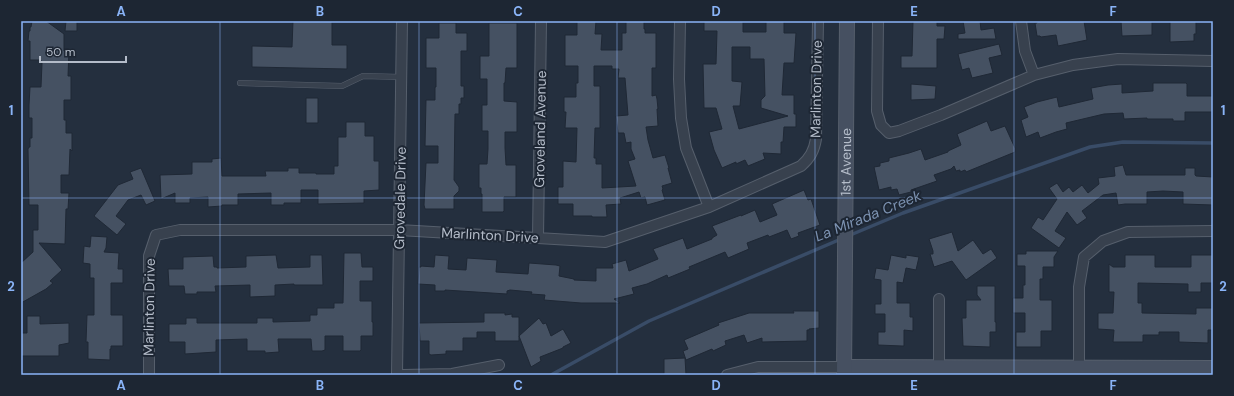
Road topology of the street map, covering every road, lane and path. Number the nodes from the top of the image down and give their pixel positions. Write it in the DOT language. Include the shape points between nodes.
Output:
graph roads {
  1 [pos="402,21"];
  2 [pos="541,21"];
  3 [pos="680,21"];
  4 [pos="818,21"];
  5 [pos="847,21"];
  6 [pos="878,21"];
  7 [pos="1021,21"];
  8 [pos="1213,61"];
  9 [pos="1034,75"];
  10 [pos="401,77"];
  11 [pos="240,83"];
  12 [pos="709,207"];
  13 [pos="399,230"];
  14 [pos="1213,231"];
  15 [pos="538,238"];
  16 [pos="939,298"];
  17 [pos="499,365"];
  18 [pos="939,368"];
  19 [pos="1079,368"];
  20 [pos="1213,368"];
  21 [pos="844,371"];
  22 [pos="1031,372"];
  23 [pos="149,375"];
  24 [pos="397,375"];
  25 [pos="403,375"];
  26 [pos="727,375"];
  1 -- 10 [label="street, Grovedale Drive"];
  2 -- 15 [label="street, Groveland Avenue"];
  3 -- 12 [label="street" via="681,118 686,148"];
  4 -- 12 [label="street, Marlinton Drive" via="814,151 801,166"];
  5 -- 21 [label="street, 1st Avenue"];
  6 -- 9 [label="street" via="877,111 881,125 889,133 941,115"];
  7 -- 9 [label="street" via="1025,51"];
  8 -- 9 [label="street" via="1118,59 1073,65"];
  10 -- 11 [label="lane" via="363,76 342,86"];
  10 -- 13 [label="street, Grovedale Drive"];
  12 -- 15 [label="street, Marlinton Drive" via="605,242"];
  13 -- 15 [label="street, Marlinton Drive"];
  13 -- 23 [label="street, Marlinton Drive" via="180,230 156,235 149,256"];
  13 -- 24 [label="street, Grovedale Drive"];
  14 -- 19 [label="street" via="1128,232 1103,241 1084,257 1079,287"];
  16 -- 18 [label="street"];
  17 -- 25 [label="street" via="452,374"];
  18 -- 21 [label="street"];
  18 -- 22 [label="street"];
  19 -- 20 [label="street"];
  19 -- 22 [label="street"];
  21 -- 26 [label="street" via="758,367"];
}
